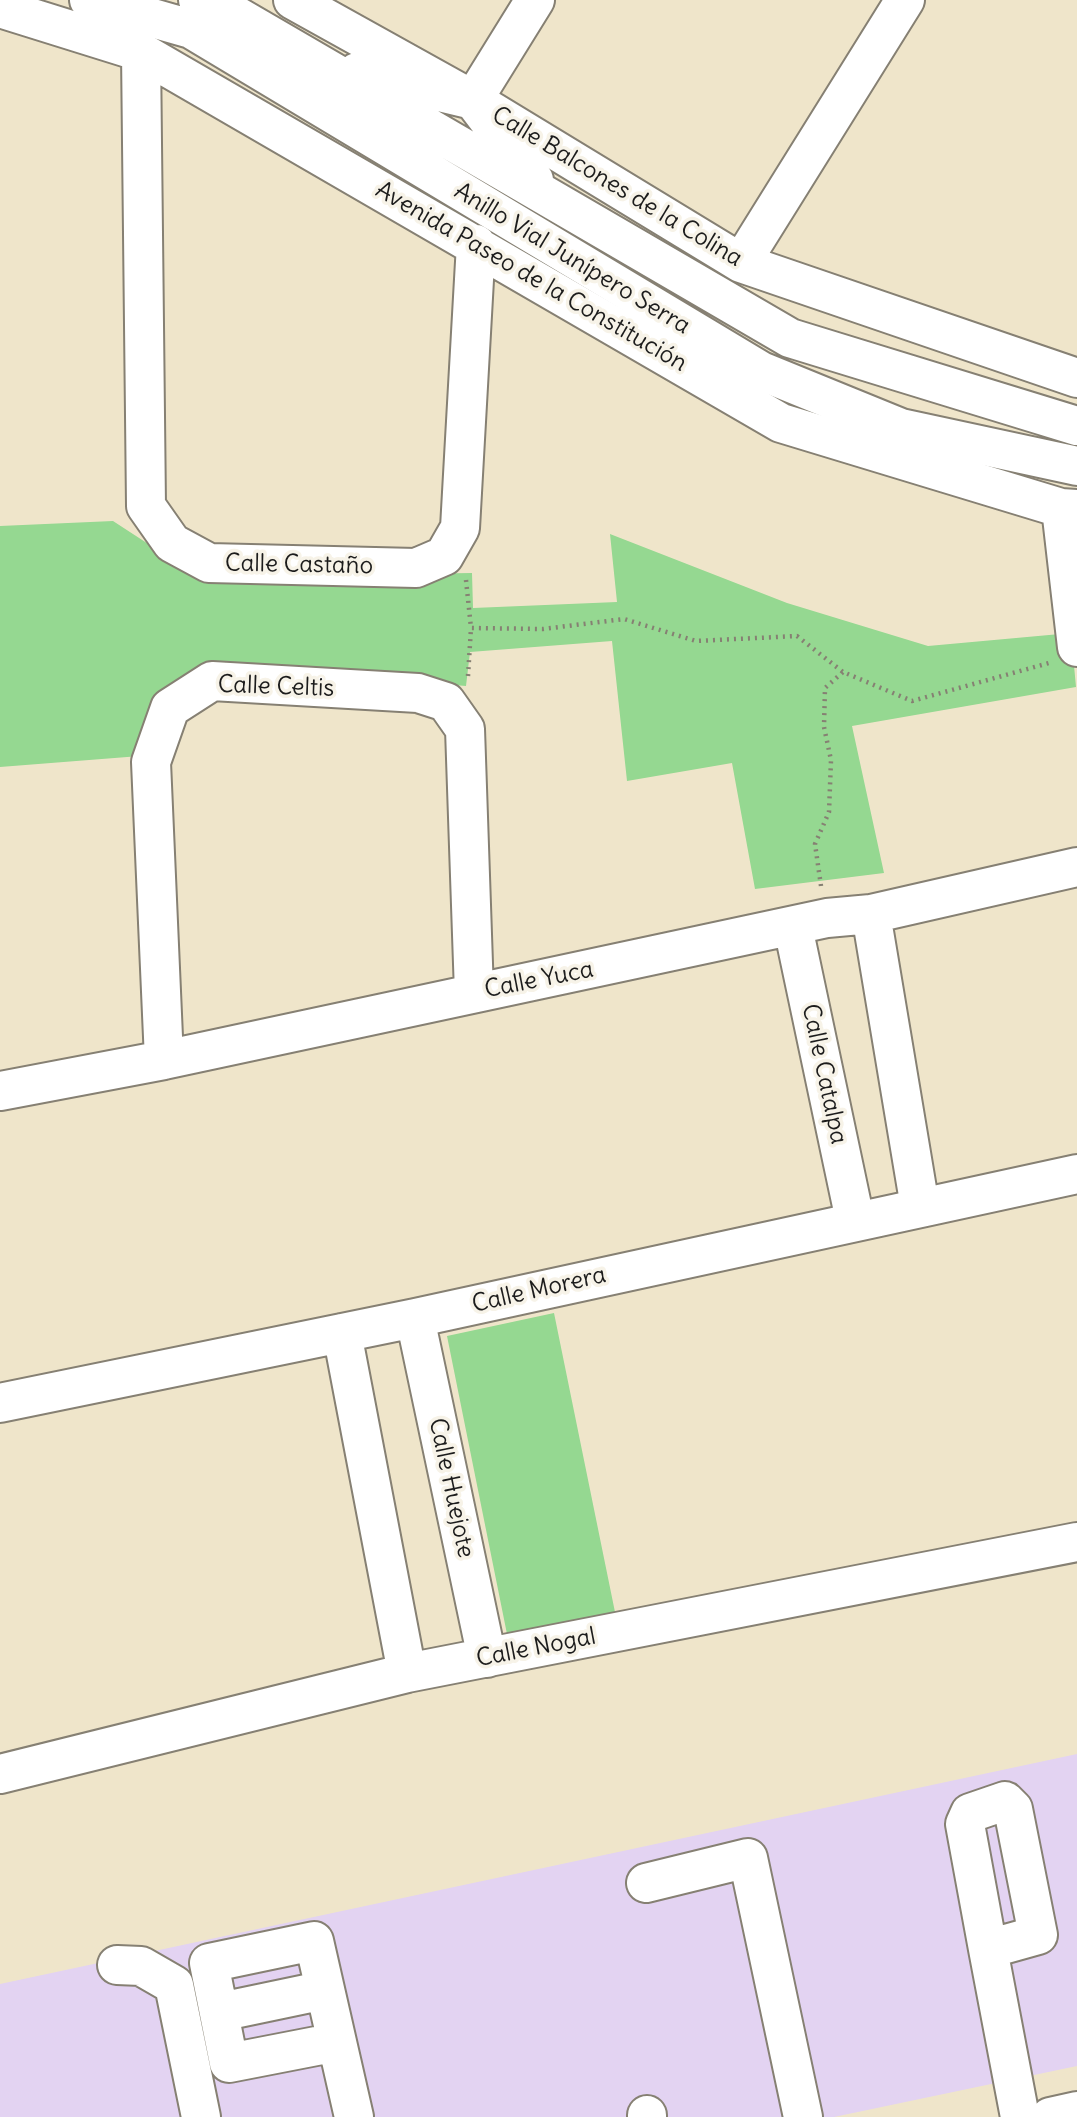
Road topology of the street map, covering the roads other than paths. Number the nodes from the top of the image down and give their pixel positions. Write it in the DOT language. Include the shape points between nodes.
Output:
graph roads {
  1 [pos="89,0"];
  2 [pos="198,0"];
  3 [pos="293,0"];
  4 [pos="535,0"];
  5 [pos="905,0"];
  6 [pos="0,8"];
  7 [pos="141,52"];
  8 [pos="314,61"];
  9 [pos="473,100"];
  10 [pos="545,195"];
  11 [pos="476,244"];
  12 [pos="741,263"];
  13 [pos="1073,370"];
  14 [pos="1077,426"];
  15 [pos="1077,466"];
  16 [pos="1069,508"];
  17 [pos="1064,655"];
  18 [pos="1077,867"];
  19 [pos="871,914"];
  20 [pos="810,922"];
  21 [pos="474,993"];
  22 [pos="164,1060"];
  23 [pos="0,1091"];
  24 [pos="1077,1174"];
  25 [pos="920,1207"];
  26 [pos="855,1220"];
  27 [pos="415,1318"];
  28 [pos="342,1333"];
  29 [pos="0,1403"];
  30 [pos="1077,1542"];
  31 [pos="487,1658"];
  32 [pos="407,1673"];
  33 [pos="0,1774"];
  34 [pos="646,1883"];
  35 [pos="988,1948"];
  36 [pos="117,1965"];
  37 [pos="325,1990"];
  38 [pos="220,2012"];
  39 [pos="337,2042"];
  40 [pos="1077,2111"];
  41 [pos="201,2117"];
  42 [pos="354,2117"];
  43 [pos="803,2117"];
  44 [pos="1020,2117"];
  45 [pos="1050,2117"];
  1 -- 15 [label="main road, Anillo Vial Junípero Serra" via="191,29 761,371 901,428"];
  2 -- 8 [label="main road, Anillo Vial Junípero Serra" via="230,12"];
  3 -- 9 [label="main road, Calle Balcones de la Colina"];
  4 -- 9 [label="main road"];
  5 -- 12 [label="main road"];
  6 -- 7 [label="main road, Avenida Paseo de la Constitución"];
  7 -- 11 [label="main road, Avenida Paseo de la Constitución"];
  7 -- 11 [label="main road, Calle Castaño" via="146,506 172,543 209,564 416,568 444,556 460,528"];
  8 -- 9 [label="main road"];
  8 -- 10 [label="main road, Anillo Vial Junípero Serra"];
  9 -- 10 [label="main road"];
  9 -- 12 [label="main road, Calle Balcones de la Colina"];
  10 -- 14 [label="main road, Anillo Vial Junípero Serra" via="790,338"];
  11 -- 16 [label="main road, Avenida Paseo de la Constitución" via="781,423"];
  12 -- 13 [label="main road, Calle Balcones de la Colina"];
  16 -- 17 [label="main road"];
  18 -- 19 [label="main road, Calle Yuca"];
  19 -- 20 [label="main road, Calle Yuca"];
  19 -- 25 [label="main road"];
  20 -- 21 [label="main road, Calle Yuca"];
  20 -- 26 [label="main road, Calle Catalpa"];
  21 -- 22 [label="main road, Calle Yuca"];
  21 -- 22 [label="main road, Calle Celtis" via="465,729 446,702 418,693 212,681 170,708 151,762"];
  22 -- 23 [label="main road, Calle Yuca"];
  24 -- 25 [label="main road, Calle Morera"];
  25 -- 26 [label="main road, Calle Morera"];
  26 -- 27 [label="main road, Calle Morera"];
  27 -- 28 [label="main road, Calle Morera"];
  27 -- 31 [label="main road, Calle Huejote"];
  28 -- 29 [label="main road, Calle Morera"];
  28 -- 32 [label="main road"];
  30 -- 31 [label="main road, Calle Nogal"];
  31 -- 32 [label="main road, Calle Nogal"];
  32 -- 33 [label="main road, Calle Nogal"];
  34 -- 43 [label="main road" via="748,1858"];
  35 -- 44 [label="main road"];
  36 -- 41 [label="main road" via="141,1966 174,1984"];
  37 -- 38 [label="main road"];
  37 -- 38 [label="main road" via="314,1941 209,1962"];
  37 -- 39 [label="main road"];
  38 -- 39 [label="main road" via="229,2063"];
  39 -- 42 [label="main road"];
  40 -- 45 [label="main road"];
}
